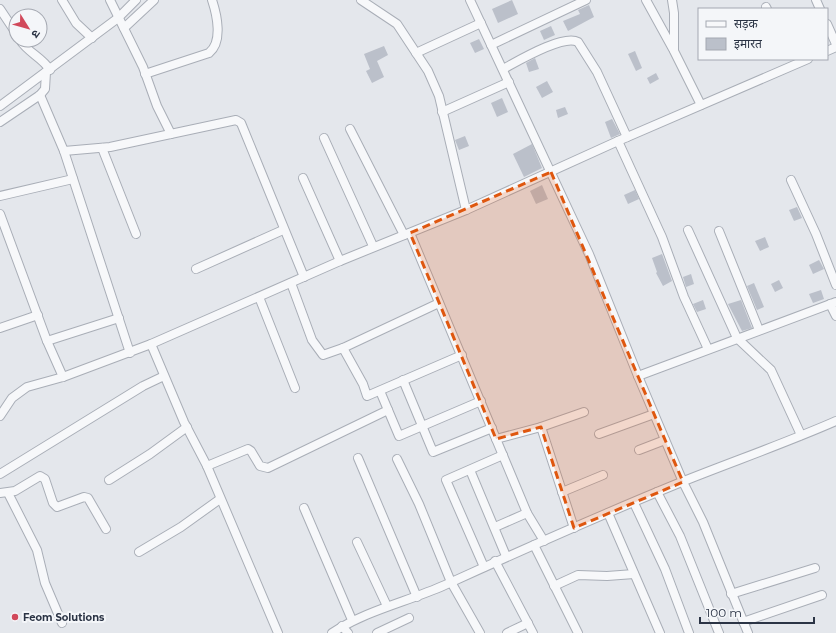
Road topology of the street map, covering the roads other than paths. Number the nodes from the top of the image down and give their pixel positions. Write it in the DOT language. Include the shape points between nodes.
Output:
graph roads {
  1 [pos="62,0"];
  2 [pos="110,0"];
  3 [pos="136,0"];
  4 [pos="154,0"];
  5 [pos="212,0"];
  6 [pos="361,0"];
  7 [pos="470,0"];
  8 [pos="586,0"];
  9 [pos="646,0"];
  10 [pos="672,0"];
  11 [pos="0,9"];
  12 [pos="118,18"];
  13 [pos="8,21"];
  14 [pos="481,23"];
  15 [pos="828,26"];
  16 [pos="124,28"];
  17 [pos="92,38"];
  18 [pos="836,44"];
  19 [pos="491,45"];
  20 [pos="26,48"];
  21 [pos="674,51"];
  22 [pos="416,53"];
  23 [pos="803,60"];
  24 [pos="792,62"];
  25 [pos="503,69"];
  26 [pos="48,71"];
  27 [pos="145,74"];
  28 [pos="509,82"];
  29 [pos="40,95"];
  30 [pos="701,105"];
  31 [pos="0,106"];
  32 [pos="442,112"];
  33 [pos="0,122"];
  34 [pos="350,129"];
  35 [pos="171,134"];
  36 [pos="627,137"];
  37 [pos="324,138"];
  38 [pos="618,141"];
  39 [pos="102,148"];
  40 [pos="64,151"];
  41 [pos="551,172"];
  42 [pos="303,178"];
  43 [pos="74,179"];
  44 [pos="791,180"];
  45 [pos="0,196"];
  46 [pos="466,210"];
  47 [pos="0,214"];
  48 [pos="283,230"];
  49 [pos="688,230"];
  50 [pos="719,231"];
  51 [pos="136,234"];
  52 [pos="407,234"];
  53 [pos="373,246"];
  54 [pos="340,261"];
  55 [pos="196,269"];
  56 [pos="304,277"];
  57 [pos="291,284"];
  58 [pos="836,285"];
  59 [pos="259,297"];
  60 [pos="439,303"];
  61 [pos="833,303"];
  62 [pos="38,314"];
  63 [pos="836,316"];
  64 [pos="119,318"];
  65 [pos="0,328"];
  66 [pos="759,330"];
  67 [pos="737,338"];
  68 [pos="47,341"];
  69 [pos="151,344"];
  70 [pos="343,348"];
  71 [pos="708,349"];
  72 [pos="130,353"];
  73 [pos="462,355"];
  74 [pos="164,376"];
  75 [pos="638,376"];
  76 [pos="63,377"];
  77 [pos="403,380"];
  78 [pos="295,388"];
  79 [pos="380,391"];
  80 [pos="481,401"];
  81 [pos="388,410"];
  82 [pos="584,412"];
  83 [pos="654,414"];
  84 [pos="0,416"];
  85 [pos="836,421"];
  86 [pos="423,426"];
  87 [pos="541,427"];
  88 [pos="186,428"];
  89 [pos="492,428"];
  90 [pos="599,434"];
  91 [pos="801,435"];
  92 [pos="496,439"];
  93 [pos="665,440"];
  94 [pos="639,450"];
  95 [pos="503,455"];
  96 [pos="358,458"];
  97 [pos="397,459"];
  98 [pos="207,466"];
  99 [pos="470,470"];
  100 [pos="0,474"];
  101 [pos="603,475"];
  102 [pos="109,480"];
  103 [pos="683,482"];
  104 [pos="562,492"];
  105 [pos="658,492"];
  106 [pos="4,493"];
  107 [pos="220,499"];
  108 [pos="634,502"];
  109 [pos="304,508"];
  110 [pos="527,513"];
  111 [pos="608,513"];
  112 [pos="495,527"];
  113 [pos="574,528"];
  114 [pos="106,529"];
  115 [pos="544,541"];
  116 [pos="358,542"];
  117 [pos="534,545"];
  118 [pos="139,552"];
  119 [pos="506,556"];
  120 [pos="495,561"];
  121 [pos="484,567"];
  122 [pos="815,568"];
  123 [pos="634,574"];
  124 [pos="451,582"];
  125 [pos="554,586"];
  126 [pos="731,594"];
  127 [pos="822,595"];
  128 [pos="417,597"];
  129 [pos="387,606"];
  130 [pos="409,618"];
  131 [pos="352,620"];
  132 [pos="743,622"];
  133 [pos="62,623"];
  134 [pos="528,623"];
  135 [pos="342,626"];
  136 [pos="278,633"];
  137 [pos="332,633"];
  138 [pos="348,633"];
  139 [pos="377,633"];
  140 [pos="480,633"];
  141 [pos="507,633"];
  142 [pos="534,633"];
  143 [pos="578,633"];
  144 [pos="660,633"];
  145 [pos="689,633"];
  146 [pos="719,633"];
  147 [pos="748,633"];
  1 -- 17 [label="street" via="76,23"];
  2 -- 12 [label="street"];
  3 -- 12 [label="street"];
  4 -- 16 [label="street"];
  5 -- 27 [label="street" via="218,20 216,46 209,53"];
  6 -- 22 [label="street" via="396,24"];
  7 -- 14 [label="street"];
  8 -- 19 [label="street"];
  9 -- 21 [label="street"];
  10 -- 21 [label="street"];
  11 -- 13 [label="street"];
  12 -- 16 [label="street"];
  12 -- 17 [label="street"];
  14 -- 19 [label="street"];
  14 -- 22 [label="street"];
  15 -- 18 [label="street"];
  16 -- 27 [label="street"];
  17 -- 26 [label="street"];
  19 -- 25 [label="street"];
  20 -- 26 [label="street" via="38,56"];
  21 -- 30 [label="street"];
  22 -- 32 [label="street" via="435,84"];
  23 -- 24 [label="street"];
  24 -- 30 [label="street"];
  25 -- 28 [label="street"];
  25 -- 36 [label="street" via="548,47 569,40 578,42 597,72"];
  26 -- 29 [label="street" via="45,89"];
  26 -- 31 [label="street"];
  27 -- 35 [label="street"];
  28 -- 32 [label="street"];
  28 -- 41 [label="street"];
  29 -- 33 [label="street"];
  29 -- 40 [label="street"];
  30 -- 36 [label="street"];
  32 -- 46 [label="street"];
  34 -- 52 [label="street"];
  35 -- 39 [label="street"];
  35 -- 48 [label="street" via="229,120 240,123"];
  36 -- 38 [label="street"];
  37 -- 53 [label="street"];
  38 -- 41 [label="street"];
  38 -- 71 [label="street"];
  39 -- 40 [label="street"];
  39 -- 51 [label="street"];
  40 -- 43 [label="street"];
  41 -- 46 [label="street"];
  41 -- 75 [label="street" via="589,254"];
  42 -- 54 [label="street"];
  43 -- 45 [label="street"];
  43 -- 64 [label="street"];
  44 -- 58 [label="street"];
  46 -- 52 [label="street"];
  47 -- 62 [label="street"];
  48 -- 55 [label="street"];
  48 -- 56 [label="street"];
  49 -- 67 [label="street"];
  50 -- 66 [label="street"];
  52 -- 53 [label="street"];
  52 -- 60 [label="street"];
  53 -- 54 [label="street"];
  54 -- 56 [label="street"];
  56 -- 57 [label="street"];
  57 -- 59 [label="street"];
  57 -- 70 [label="street" via="312,340 319,351 323,355"];
  59 -- 69 [label="street"];
  59 -- 78 [label="street"];
  60 -- 70 [label="street"];
  60 -- 73 [label="street"];
  61 -- 63 [label="street"];
  61 -- 66 [label="street"];
  62 -- 65 [label="street"];
  62 -- 68 [label="street"];
  64 -- 68 [label="street"];
  64 -- 72 [label="street"];
  66 -- 67 [label="street"];
  67 -- 71 [label="street"];
  67 -- 91 [label="street" via="771,370"];
  68 -- 76 [label="street"];
  69 -- 72 [label="street"];
  69 -- 74 [label="street"];
  70 -- 79 [label="street" via="367,396"];
  71 -- 75 [label="street"];
  72 -- 76 [label="street"];
  73 -- 77 [label="street"];
  73 -- 80 [label="street"];
  74 -- 88 [label="street"];
  74 -- 100 [label="street" via="136,390"];
  75 -- 83 [label="street"];
  76 -- 84 [label="street" via="27,387 19,392"];
  77 -- 79 [label="street"];
  77 -- 86 [label="street"];
  79 -- 81 [label="street"];
  80 -- 86 [label="street"];
  80 -- 89 [label="street"];
  81 -- 86 [label="street" via="399,436"];
  81 -- 98 [label="street" via="268,468 260,466 248,449"];
  82 -- 87 [label="street"];
  83 -- 90 [label="street"];
  83 -- 93 [label="street"];
  85 -- 91 [label="street"];
  86 -- 89 [label="street" via="433,452"];
  87 -- 92 [label="street"];
  87 -- 104 [label="street"];
  88 -- 98 [label="street"];
  88 -- 102 [label="street"];
  89 -- 92 [label="street"];
  91 -- 103 [label="street"];
  92 -- 95 [label="street"];
  93 -- 94 [label="street"];
  93 -- 103 [label="street"];
  95 -- 99 [label="street"];
  95 -- 110 [label="street"];
  96 -- 128 [label="street"];
  97 -- 124 [label="street" via="419,504"];
  98 -- 107 [label="street"];
  99 -- 112 [label="street"];
  99 -- 121 [label="street" via="446,480"];
  101 -- 104 [label="street"];
  103 -- 105 [label="street"];
  103 -- 126 [label="street" via="703,522"];
  104 -- 113 [label="street"];
  105 -- 108 [label="street"];
  105 -- 146 [label="street" via="680,536"];
  106 -- 114 [label="street" via="15,491 40,476 45,479 53,503 58,507 84,497 88,498"];
  106 -- 133 [label="street" via="37,550 45,583"];
  107 -- 118 [label="street" via="181,527"];
  107 -- 136 [label="street"];
  108 -- 111 [label="street"];
  108 -- 145 [label="street" via="665,569"];
  109 -- 131 [label="street"];
  110 -- 112 [label="street"];
  110 -- 115 [label="street"];
  111 -- 113 [label="street"];
  111 -- 123 [label="street"];
  112 -- 119 [label="street"];
  113 -- 115 [label="street"];
  115 -- 117 [label="street"];
  116 -- 129 [label="street"];
  117 -- 119 [label="street"];
  117 -- 125 [label="street"];
  119 -- 120 [label="street"];
  120 -- 121 [label="street"];
  120 -- 134 [label="street"];
  121 -- 124 [label="street"];
  122 -- 126 [label="street"];
  123 -- 125 [label="street" via="578,575"];
  123 -- 144 [label="street"];
  124 -- 128 [label="street"];
  124 -- 140 [label="street"];
  125 -- 143 [label="street"];
  126 -- 132 [label="street"];
  127 -- 132 [label="street"];
  128 -- 129 [label="street"];
  129 -- 131 [label="street"];
  130 -- 139 [label="street"];
  131 -- 135 [label="street"];
  132 -- 147 [label="street"];
  134 -- 141 [label="street"];
  134 -- 142 [label="street"];
  135 -- 137 [label="street"];
  135 -- 138 [label="street"];
}
